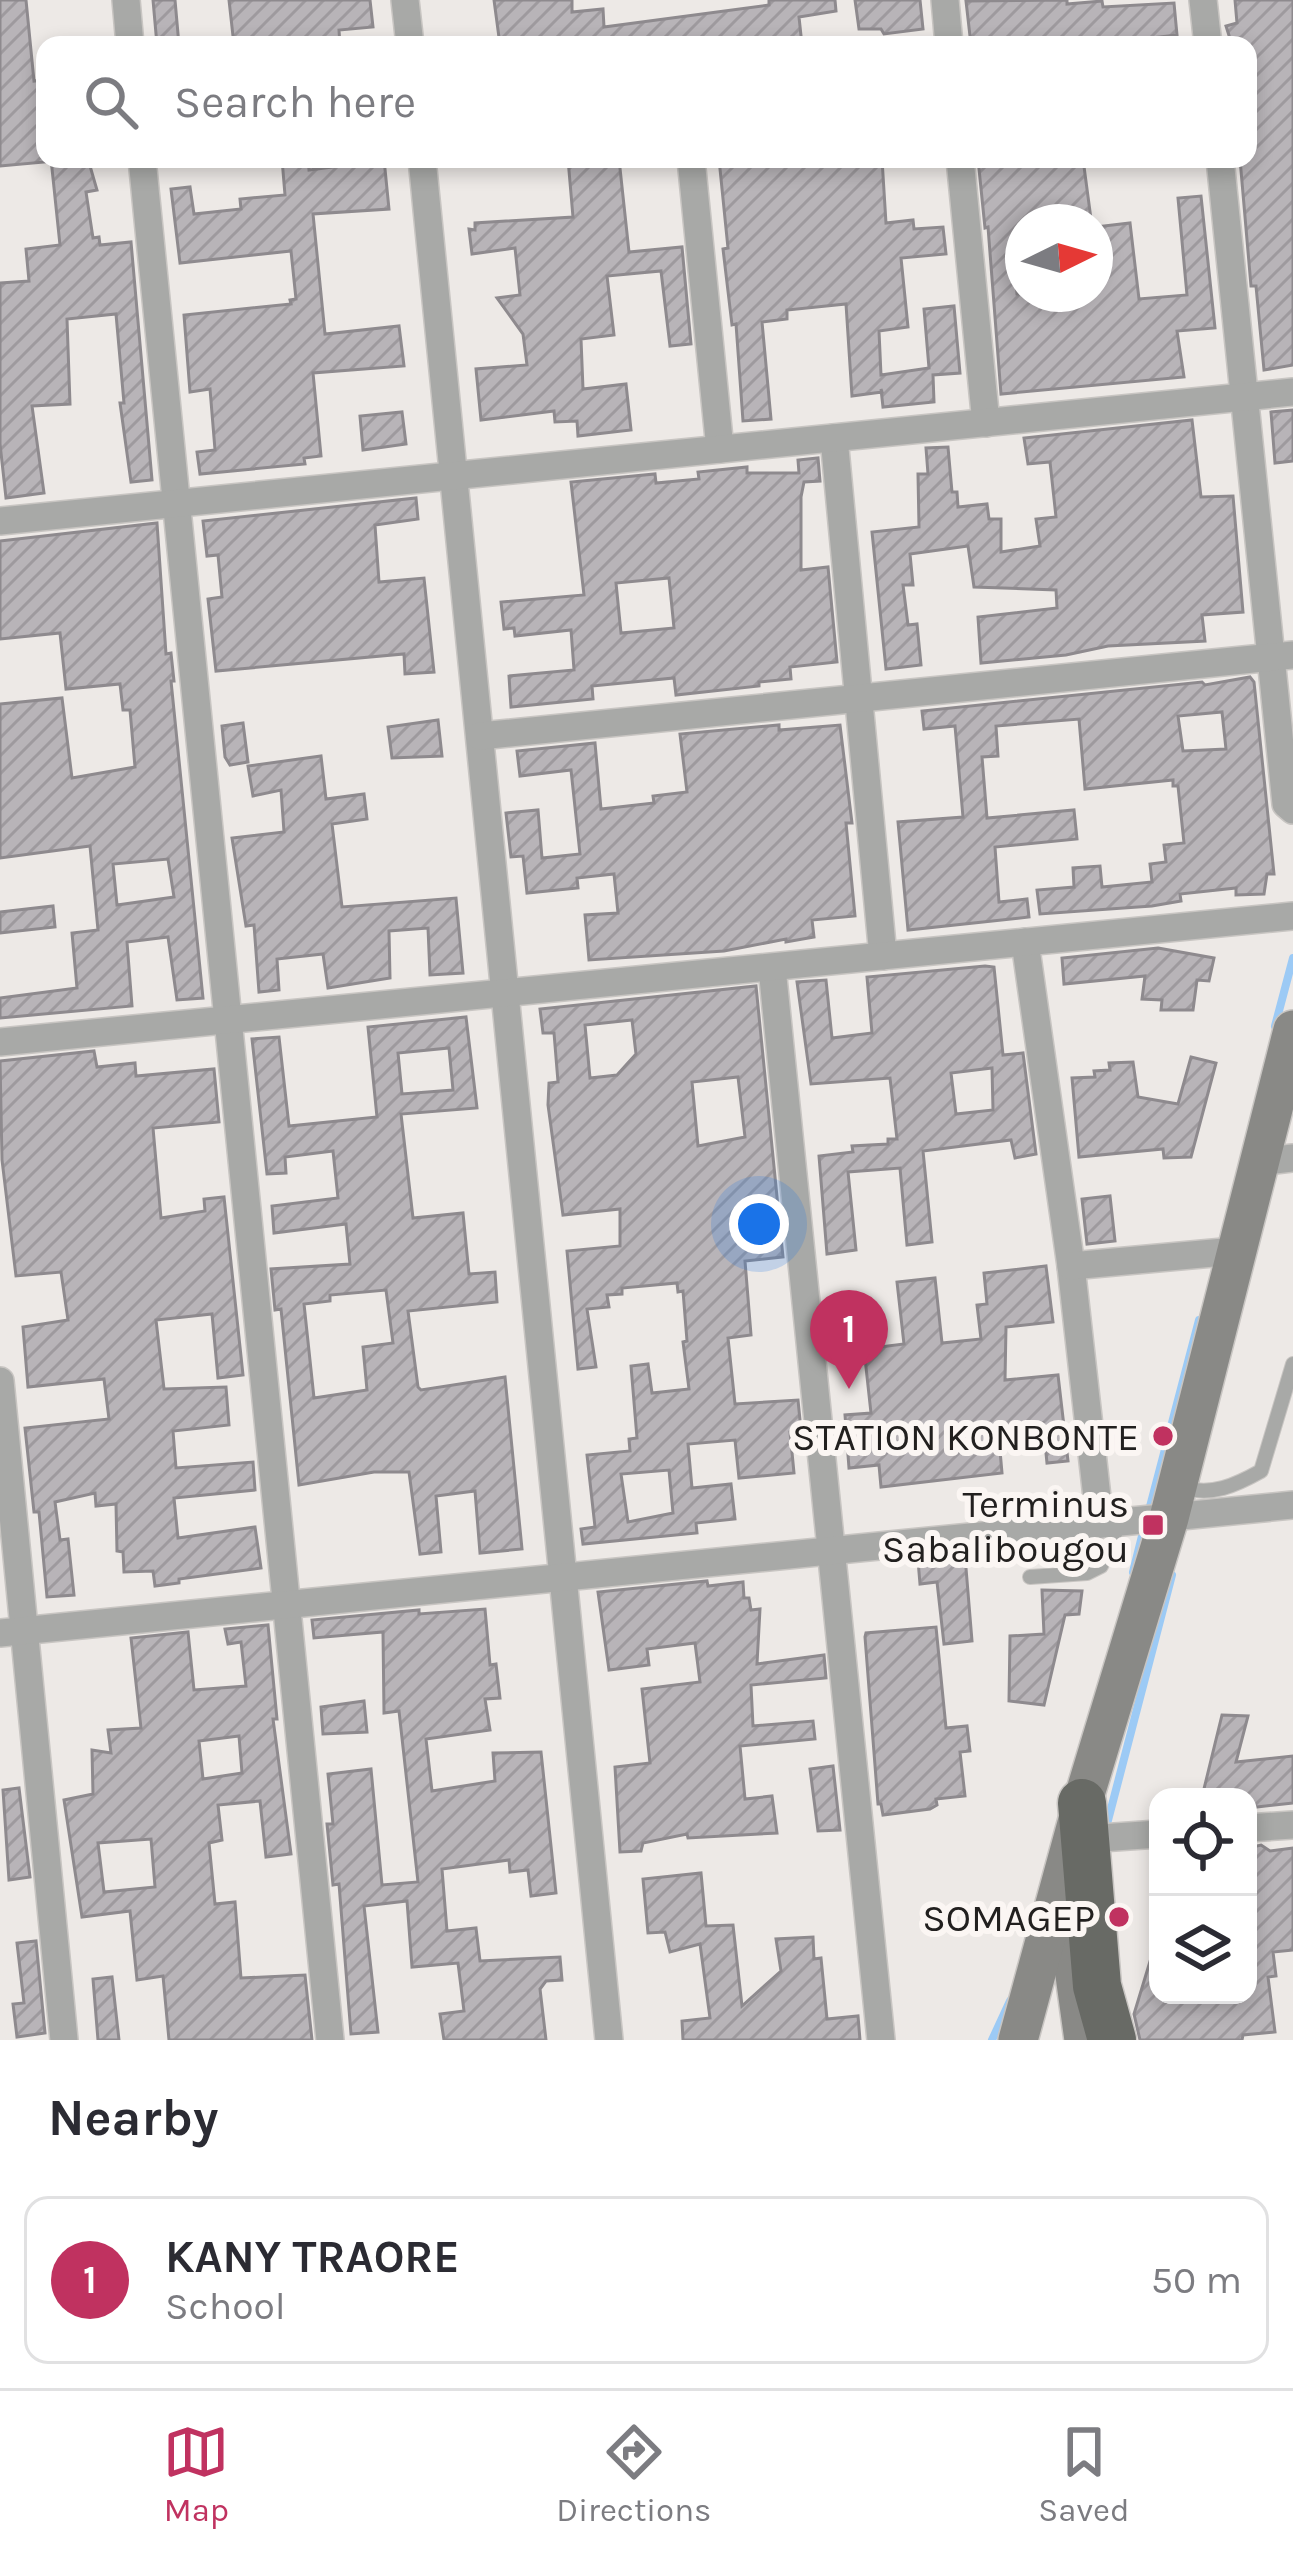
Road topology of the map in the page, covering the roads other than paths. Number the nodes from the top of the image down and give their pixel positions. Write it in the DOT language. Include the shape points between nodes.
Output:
graph roads {
  1 [pos="126,0"];
  2 [pos="405,0"];
  3 [pos="945,0"];
  4 [pos="1203,0"];
  5 [pos="129,36"];
  6 [pos="409,36"];
  7 [pos="948,36"];
  8 [pos="1207,36"];
  9 [pos="143,168"];
  10 [pos="423,168"];
  11 [pos="692,168"];
  12 [pos="961,168"];
  13 [pos="1221,168"];
  14 [pos="1293,392"];
  15 [pos="1246,397"];
  16 [pos="986,423"];
  17 [pos="834,438"];
  18 [pos="720,449"];
  19 [pos="454,476"];
  20 [pos="177,503"];
  21 [pos="0,521"];
  22 [pos="1282,656"];
  23 [pos="860,698"];
  24 [pos="480,736"];
  25 [pos="1293,810"];
  26 [pos="1293,916"];
  27 [pos="1025,942"];
  28 [pos="883,956"];
  29 [pos="772,968"];
  30 [pos="503,994"];
  31 [pos="226,1022"];
  32 [pos="1293,1030"];
  33 [pos="0,1042"];
  34 [pos="1276,1160"];
  35 [pos="1235,1251"];
  36 [pos="1071,1267"];
  37 [pos="1293,1364"];
  38 [pos="0,1381"];
  39 [pos="1173,1501"];
  40 [pos="1293,1505"];
  41 [pos="1110,1523"];
  42 [pos="832,1551"];
  43 [pos="1030,1577"];
  44 [pos="563,1578"];
  45 [pos="287,1605"];
  46 [pos="12,1632"];
  47 [pos="1293,1825"];
  48 [pos="1257,1827"];
  49 [pos="1149,1835"];
  50 [pos="1075,1841"];
  51 [pos="64,2040"];
  52 [pos="330,2040"];
  53 [pos="609,2040"];
  54 [pos="880,2040"];
  55 [pos="1018,2040"];
  56 [pos="1084,2040"];
  57 [pos="1112,2040"];
  1 -- 5 [label="street"];
  2 -- 6 [label="street"];
  3 -- 7 [label="street"];
  4 -- 8 [label="street"];
  9 -- 20 [label="street"];
  10 -- 19 [label="street"];
  11 -- 18 [label="street"];
  12 -- 16 [label="street"];
  13 -- 15 [label="street"];
  14 -- 15 [label="street"];
  15 -- 16 [label="street"];
  15 -- 22 [label="street"];
  16 -- 17 [label="street"];
  17 -- 18 [label="street"];
  17 -- 23 [label="street"];
  18 -- 19 [label="street"];
  19 -- 20 [label="street"];
  19 -- 24 [label="street"];
  20 -- 21 [label="street"];
  20 -- 31 [label="street"];
  22 -- 23 [label="street"];
  22 -- 25 [label="street" via="1286,804"];
  23 -- 24 [label="street"];
  23 -- 28 [label="street"];
  24 -- 30 [label="street"];
  26 -- 27 [label="street"];
  27 -- 28 [label="street"];
  27 -- 36 [label="street"];
  28 -- 29 [label="street"];
  29 -- 30 [label="street"];
  29 -- 42 [label="street"];
  30 -- 31 [label="street"];
  30 -- 44 [label="street"];
  31 -- 33 [label="street"];
  31 -- 45 [label="street"];
  32 -- 34 [label="main road"];
  34 -- 35 [label="main road"];
  35 -- 36 [label="street"];
  35 -- 39 [label="main road"];
  36 -- 41 [label="street"];
  37 -- 39 [label="lane" via="1261,1471"];
  38 -- 46 [label="street"];
  39 -- 40 [label="street"];
  39 -- 41 [label="street"];
  39 -- 50 [label="main road"];
  41 -- 42 [label="street"];
  41 -- 43 [label="lane" via="1101,1566"];
  42 -- 44 [label="street"];
  42 -- 54 [label="street"];
  44 -- 45 [label="street"];
  44 -- 53 [label="street"];
  45 -- 46 [label="street"];
  45 -- 52 [label="street"];
  46 -- 51 [label="street"];
  47 -- 48 [label="street"];
  49 -- 50 [label="street"];
  50 -- 55 [label="main road"];
  50 -- 56 [label="main road" via="1071,1963"];
  50 -- 57 [label="highway"];
}
